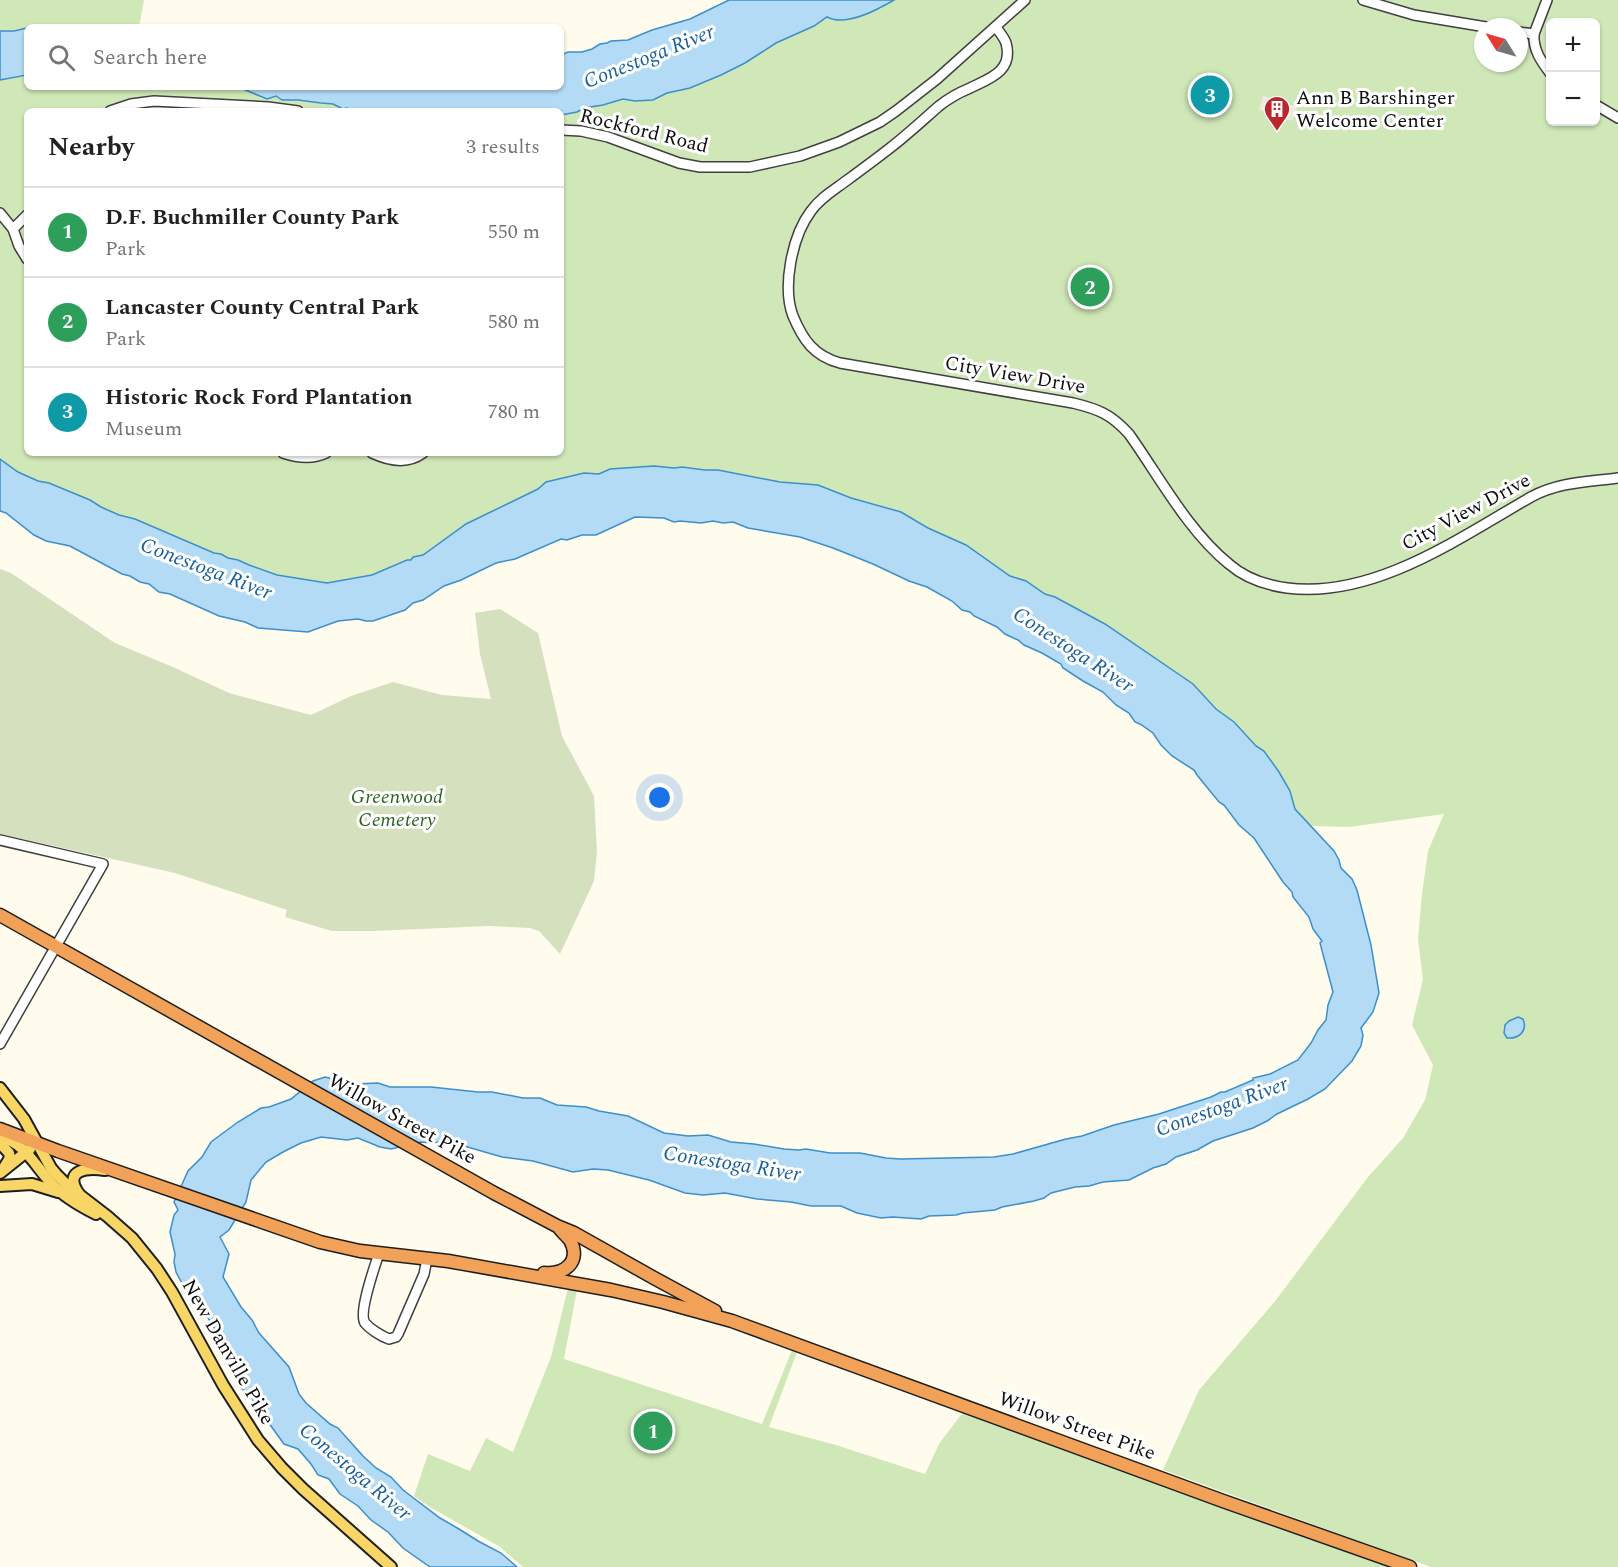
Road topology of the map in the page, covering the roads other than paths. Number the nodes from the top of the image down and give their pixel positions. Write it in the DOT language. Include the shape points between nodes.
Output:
graph roads {
  1 [pos="1025,0"];
  2 [pos="1363,0"];
  3 [pos="1547,0"];
  4 [pos="1474,25"];
  5 [pos="996,27"];
  6 [pos="1528,33"];
  7 [pos="1534,34"];
  8 [pos="1550,72"];
  9 [pos="1600,107"];
  10 [pos="119,108"];
  11 [pos="276,108"];
  12 [pos="1618,118"];
  13 [pos="564,130"];
  14 [pos="0,213"];
  15 [pos="24,218"];
  16 [pos="14,229"];
  17 [pos="24,254"];
  18 [pos="295,456"];
  19 [pos="318,456"];
  20 [pos="383,456"];
  21 [pos="419,456"];
  22 [pos="1618,478"];
  23 [pos="0,840"];
  24 [pos="0,915"];
  25 [pos="56,948"];
  26 [pos="0,1044"];
  27 [pos="0,1088"];
  28 [pos="0,1129"];
  29 [pos="0,1136"];
  30 [pos="0,1143"];
  31 [pos="37,1143"];
  32 [pos="27,1152"];
  33 [pos="118,1172"];
  34 [pos="1,1173"];
  35 [pos="0,1186"];
  36 [pos="64,1194"];
  37 [pos="81,1196"];
  38 [pos="117,1225"];
  39 [pos="556,1226"];
  40 [pos="379,1253"];
  41 [pos="427,1259"];
  42 [pos="448,1261"];
  43 [pos="732,1321"];
  44 [pos="391,1567"];
  45 [pos="1410,1567"];
  1 -- 5 [label="street, Rockford Road"];
  2 -- 4 [label="street" via="1414,15"];
  3 -- 7 [label="street"];
  5 -- 13 [label="street, Rockford Road" via="917,96 880,122 840,142 768,164 700,167 608,137"];
  5 -- 22 [label="street, City View Drive" via="1007,56 1000,72 939,106 894,146 819,201 803,224 789,273 789,298 800,331 820,355 840,363 1073,403 1110,416 1129,434 1212,549 1241,573 1271,586 1314,590 1364,581 1421,558 1539,492 1568,483"];
  6 -- 7 [label="street"];
  7 -- 8 [label="street" via="1540,59"];
  9 -- 12 [label="street"];
  10 -- 11 [label="street" via="154,101"];
  14 -- 16 [label="street"];
  15 -- 16 [label="street"];
  16 -- 17 [label="street"];
  18 -- 19 [label="street"];
  20 -- 21 [label="street" via="394,461"];
  23 -- 25 [label="street" via="103,864"];
  24 -- 25 [label="highway, Willow Street Pike"];
  25 -- 26 [label="street"];
  25 -- 39 [label="highway, Willow Street Pike"];
  27 -- 31 [label="main road, New Danville Pike"];
  28 -- 31 [label="highway, Willow Street Pike"];
  29 -- 32 [label="main road, New Danville Pike"];
  30 -- 34 [label="main road" via="10,1158"];
  31 -- 32 [label="main road"];
  31 -- 33 [label="highway, Willow Street Pike"];
  31 -- 37 [label="main road, New Danville Pike" via="51,1168"];
  32 -- 34 [label="main road"];
  32 -- 36 [label="main road, New Danville Pike"];
  33 -- 37 [label="main road" via="78,1171 74,1186"];
  33 -- 40 [label="highway, Willow Street Pike" via="320,1242"];
  35 -- 36 [label="main road" via="32,1184"];
  36 -- 38 [label="main road, New Danville Pike"];
  37 -- 38 [label="main road, New Danville Pike"];
  38 -- 44 [label="main road, New Danville Pike" via="161,1274 258,1440 303,1489"];
  39 -- 42 [label="highway" via="569,1239 574,1254 560,1273"];
  39 -- 43 [label="highway, Willow Street Pike"];
  40 -- 41 [label="highway, Willow Street Pike"];
  40 -- 41 [label="street" via="363,1320 389,1339 398,1334"];
  41 -- 42 [label="highway, Willow Street Pike"];
  42 -- 43 [label="highway, Willow Street Pike" via="635,1295"];
  43 -- 45 [label="highway, Willow Street Pike"];
}
